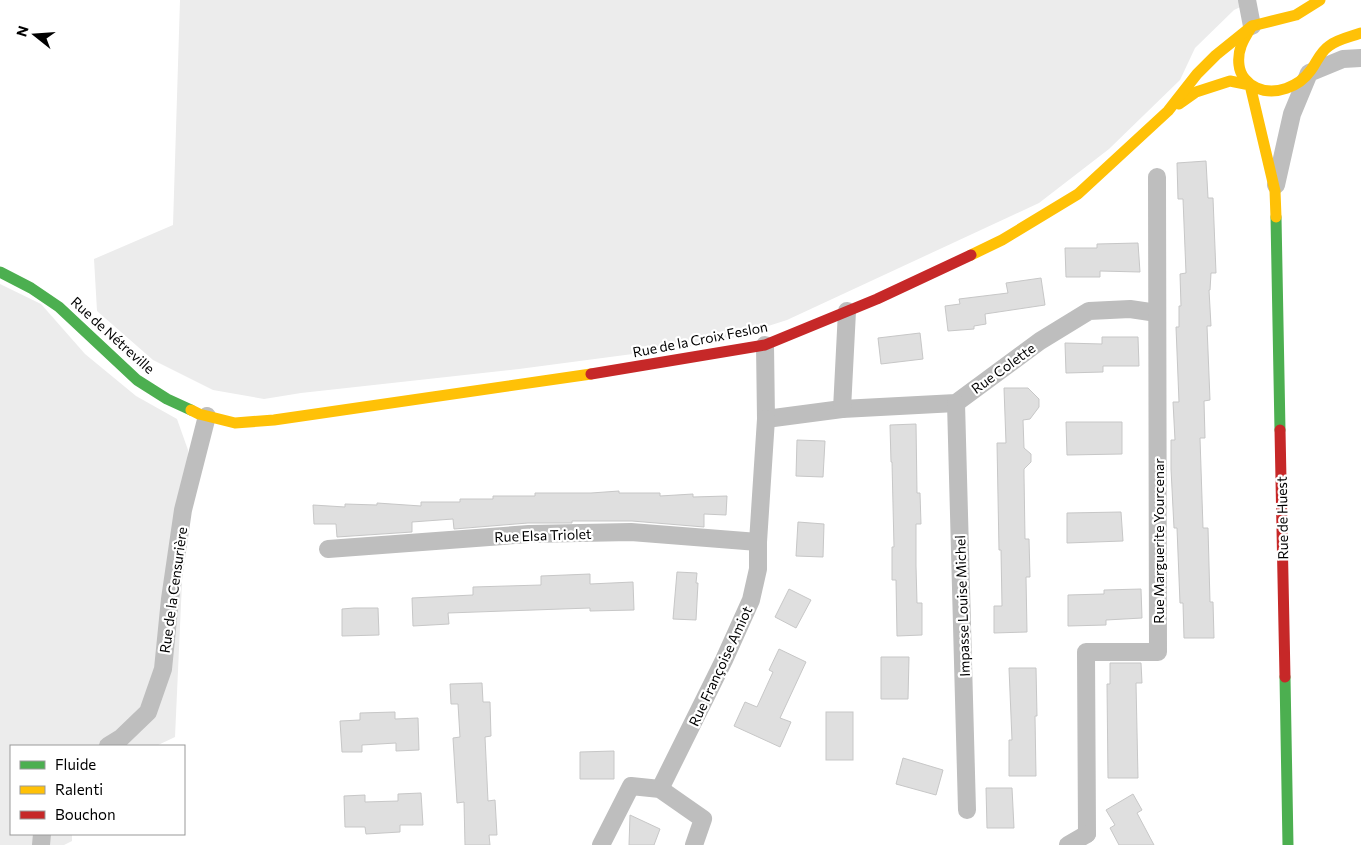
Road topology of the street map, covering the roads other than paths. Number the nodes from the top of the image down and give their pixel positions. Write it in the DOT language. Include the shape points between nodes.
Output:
graph roads {
  1 [pos="1247,0"];
  2 [pos="1320,0"];
  3 [pos="1252,26"];
  4 [pos="1361,33"];
  5 [pos="1361,58"];
  6 [pos="1309,73"];
  7 [pos="1250,85"];
  8 [pos="1168,111"];
  9 [pos="1157,177"];
  10 [pos="1275,191"];
  11 [pos="0,272"];
  12 [pos="847,311"];
  13 [pos="1157,313"];
  14 [pos="765,345"];
  15 [pos="956,403"];
  16 [pos="842,409"];
  17 [pos="207,416"];
  18 [pos="766,419"];
  19 [pos="758,542"];
  20 [pos="328,549"];
  21 [pos="110,745"];
  22 [pos="660,788"];
  23 [pos="967,810"];
  24 [pos="1090,840"];
  25 [pos="601,845"];
  26 [pos="694,845"];
  27 [pos="1068,845"];
  28 [pos="1288,845"];
  1 -- 3 [label="street"];
  2 -- 3 [label="street" via="1288,19"];
  3 -- 7 [label="street, Rue de Huest" via="1238,46 1240,73"];
  3 -- 8 [label="street, Rue de la Croix Feslon" via="1197,74"];
  4 -- 6 [label="street" via="1329,45 1316,58"];
  5 -- 6 [label="street" via="1343,59"];
  6 -- 7 [label="street, Rue de la Croix Feslon" via="1284,90 1265,91"];
  6 -- 10 [label="street, Rue de Huest" via="1292,114"];
  7 -- 8 [label="street, Rue de la Croix Feslon" via="1230,81 1196,92"];
  7 -- 10 [label="street, Rue de Huest"];
  8 -- 12 [label="street, Rue de la Croix Feslon" via="1078,194 1002,240"];
  9 -- 13 [label="street, Rue Marguerite Yourcenar"];
  10 -- 28 [label="street, Rue de Huest"];
  11 -- 17 [label="street, Rue de Nétreville" via="58,307 137,380 167,399"];
  12 -- 14 [label="street, Rue de la Croix Feslon"];
  12 -- 16 [label="street"];
  13 -- 15 [label="street, Rue Colette" via="1130,309 1089,311 1040,341"];
  13 -- 24 [label="street, Rue Marguerite Yourcenar" via="1158,652 1086,652"];
  14 -- 17 [label="street, Rue de la Croix Feslon" via="646,366 274,420 235,423"];
  14 -- 18 [label="street, Rue Françoise Amiot"];
  15 -- 16 [label="street"];
  15 -- 23 [label="street, Impasse Louise Michel"];
  16 -- 18 [label="street"];
  17 -- 21 [label="street, Rue de la Censurière" via="184,510 163,669 148,712"];
  18 -- 19 [label="street, Rue Françoise Amiot"];
  19 -- 20 [label="street, Rue Elsa Triolet" via="622,532 528,534"];
  19 -- 22 [label="street, Rue Françoise Amiot" via="758,568 751,600"];
  22 -- 25 [label="street" via="631,786"];
  22 -- 26 [label="street" via="703,819"];
  24 -- 27 [label="street"];
}
